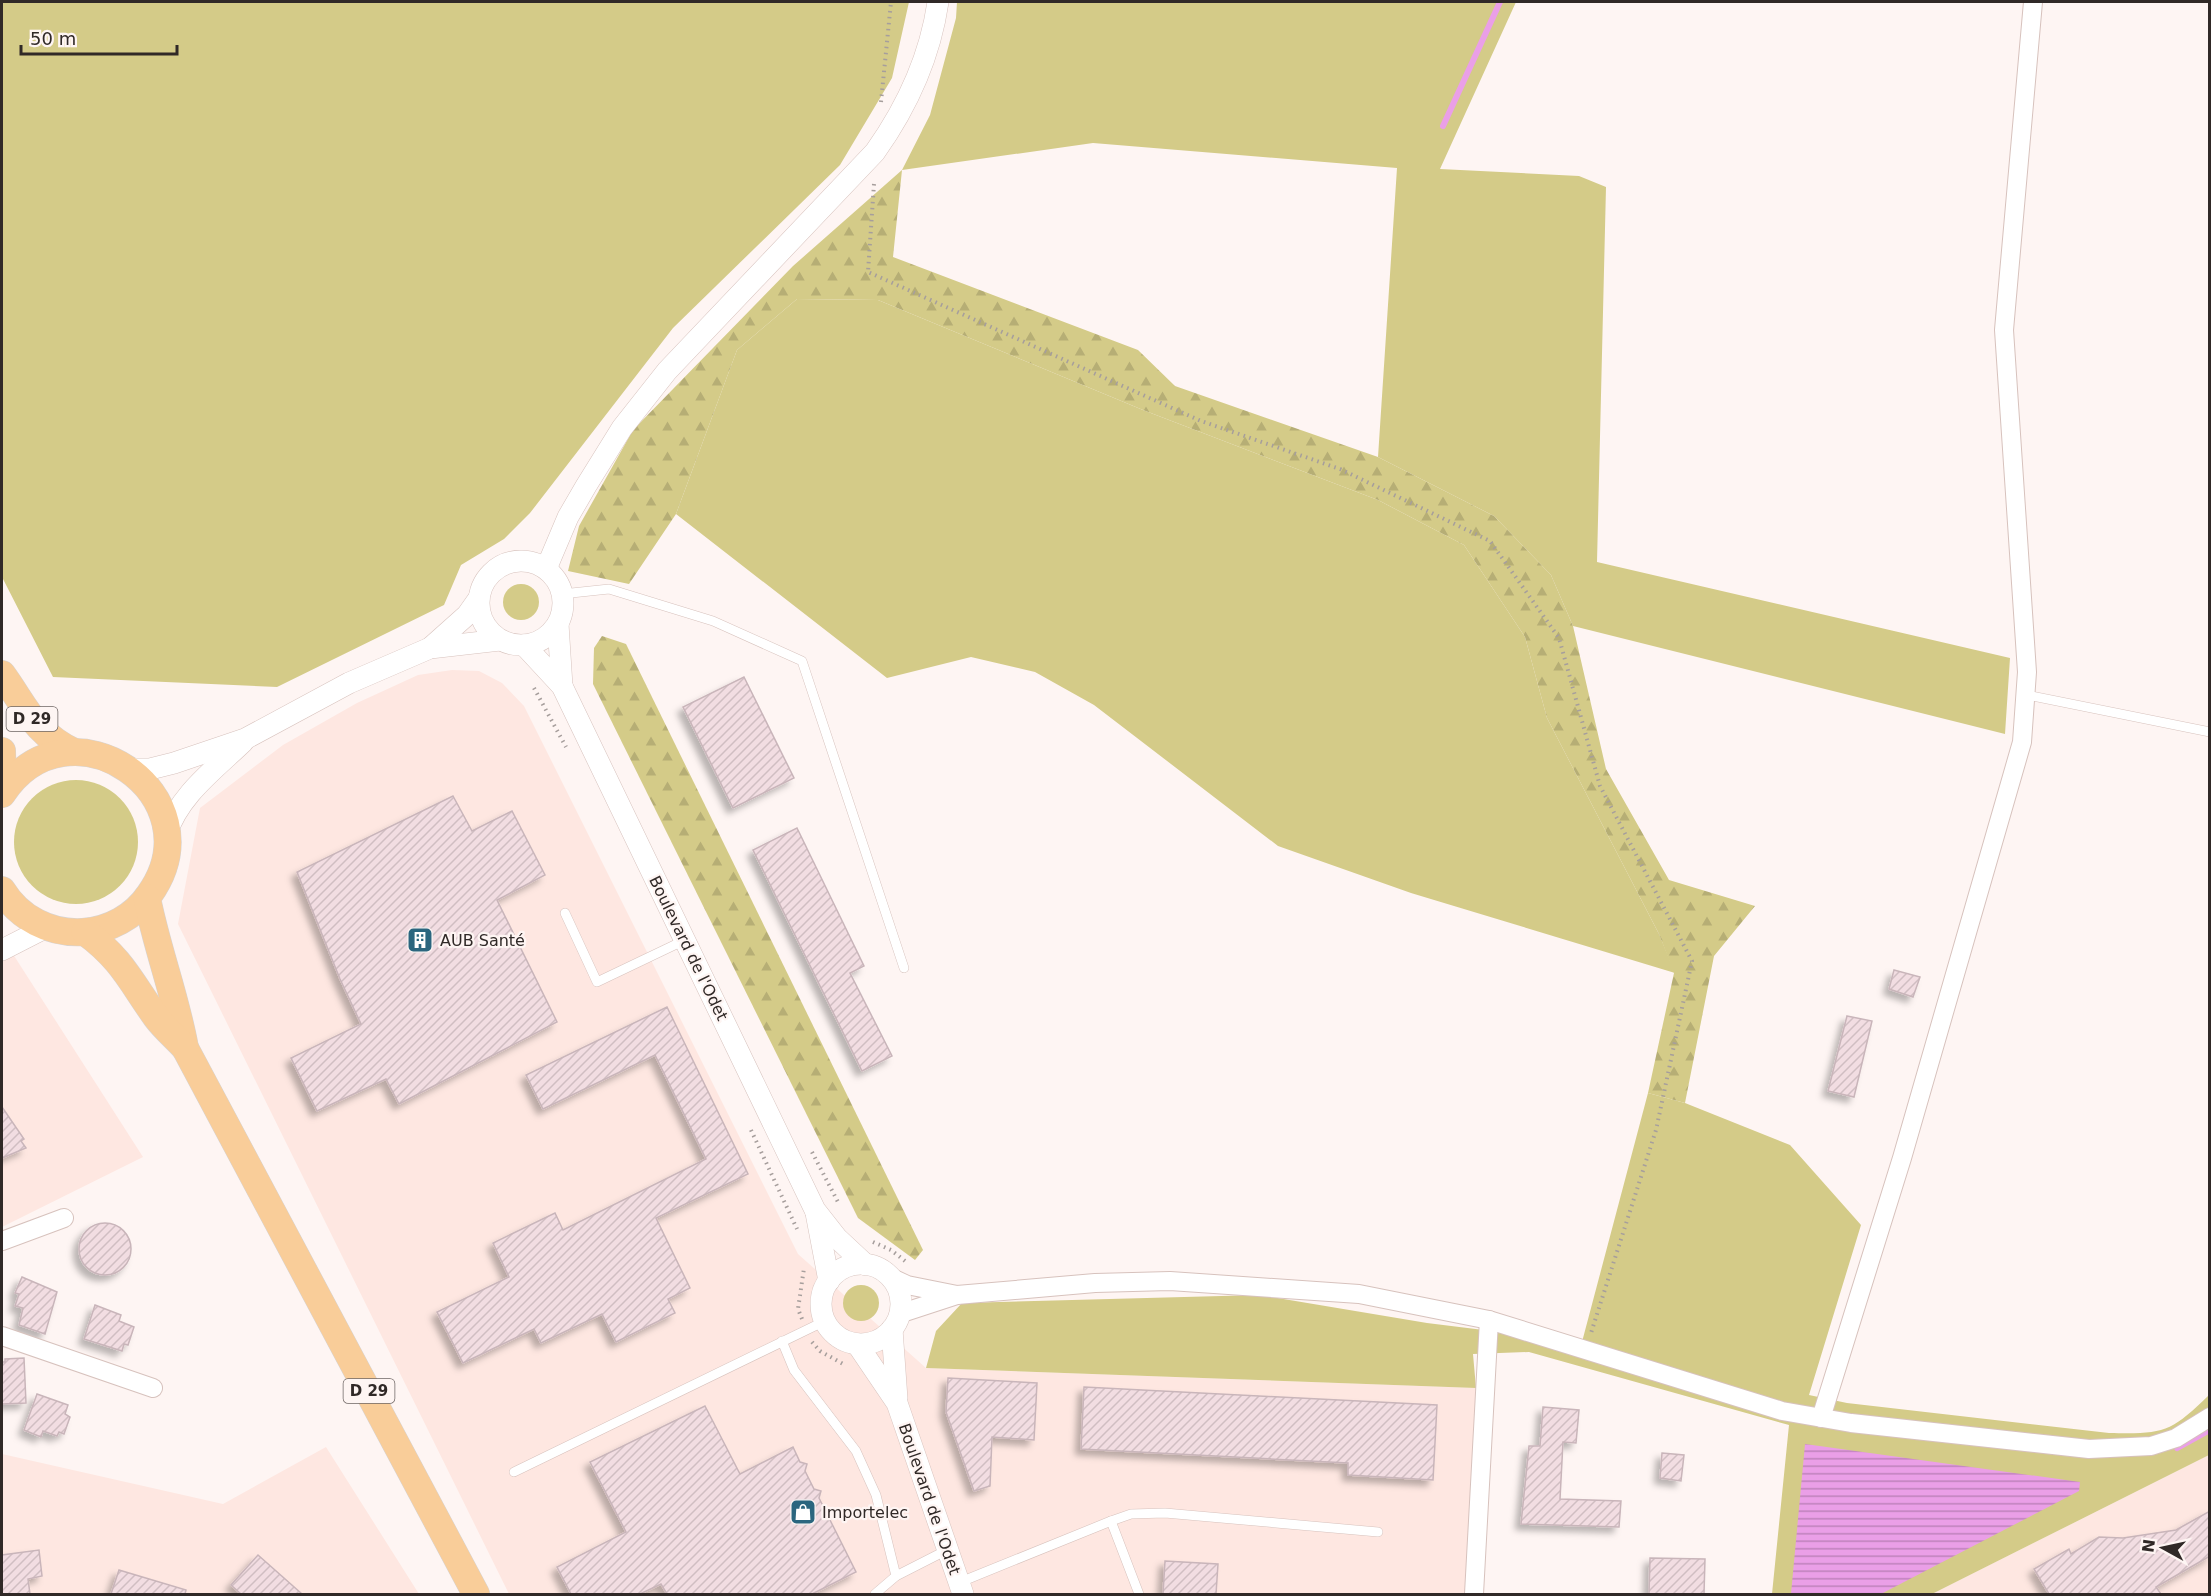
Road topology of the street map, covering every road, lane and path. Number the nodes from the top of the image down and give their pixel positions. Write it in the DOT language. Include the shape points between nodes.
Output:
graph roads {
  1 [pos="891,2"];
  2 [pos="938,2"];
  3 [pos="2033,2"];
  4 [pos="880,106"];
  5 [pos="875,152"];
  6 [pos="546,569"];
  7 [pos="562,594"];
  8 [pos="479,598"];
  9 [pos="558,624"];
  10 [pos="500,640"];
  11 [pos="524,645"];
  12 [pos="430,648"];
  13 [pos="2,674"];
  14 [pos="531,681"];
  15 [pos="562,686"];
  16 [pos="2026,695"];
  17 [pos="2210,732"];
  18 [pos="245,739"];
  19 [pos="2,751"];
  20 [pos="74,752"];
  21 [pos="570,754"];
  22 [pos="129,769"];
  23 [pos="2,793"];
  24 [pos="166,835"];
  25 [pos="2,890"];
  26 [pos="147,898"];
  27 [pos="565,913"];
  28 [pos="47,927"];
  29 [pos="85,932"];
  30 [pos="685,940"];
  31 [pos="2,950"];
  32 [pos="904,968"];
  33 [pos="185,1048"];
  34 [pos="749,1126"];
  35 [pos="815,1209"];
  36 [pos="64,1218"];
  37 [pos="799,1233"];
  38 [pos="2,1241"];
  39 [pos="866,1265"];
  40 [pos="805,1266"];
  41 [pos="890,1277"];
  42 [pos="829,1281"];
  43 [pos="957,1295"];
  44 [pos="1489,1320"];
  45 [pos="896,1321"];
  46 [pos="816,1325"];
  47 [pos="2,1335"];
  48 [pos="782,1341"];
  49 [pos="858,1344"];
  50 [pos="1586,1350"];
  51 [pos="850,1367"];
  52 [pos="153,1388"];
  53 [pos="897,1403"];
  54 [pos="2210,1417"];
  55 [pos="1821,1418"];
  56 [pos="513,1472"];
  57 [pos="1111,1521"];
  58 [pos="1378,1532"];
  59 [pos="947,1550"];
  60 [pos="896,1576"];
  61 [pos="961,1589"];
  62 [pos="476,1594"];
  63 [pos="875,1594"];
  64 [pos="1139,1594"];
  65 [pos="1474,1594"];
  1 -- 4 [label="path"];
  2 -- 5 [label="street" via="912,91"];
  3 -- 16 [label="street" via="2004,330"];
  5 -- 6 [label="street" via="667,371 622,428 568,517"];
  5 -- 50 [label="path" via="868,272 1201,421 1340,469 1490,540 1558,638 1600,786 1692,961 1656,1130"];
  6 -- 7 [label="street"];
  6 -- 8 [label="street" via="525,561 504,564 487,577"];
  7 -- 9 [label="street"];
  7 -- 32 [label="lane" via="609,589 713,621 802,661"];
  8 -- 10 [label="street" via="483,622"];
  8 -- 12 [label="street" via="467,615"];
  9 -- 11 [label="street" via="543,639"];
  9 -- 15 [label="street, Boulevard de l'Odet"];
  10 -- 11 [label="street"];
  10 -- 12 [label="street"];
  11 -- 15 [label="street, Boulevard de l'Odet"];
  12 -- 18 [label="street" via="349,683"];
  13 -- 20 [label="main road, D 29" via="36,724 53,742"];
  14 -- 21 [label="path"];
  15 -- 30 [label="street, Boulevard de l'Odet"];
  16 -- 17 [label="lane"];
  16 -- 55 [label="street" via="2022,742 2011,786"];
  18 -- 22 [label="street" via="174,763"];
  18 -- 24 [label="street" via="185,798"];
  19 -- 23 [label="main road, D 29"];
  20 -- 22 [label="main road" via="103,756"];
  20 -- 23 [label="main road" via="33,763"];
  22 -- 24 [label="main road" via="155,798"];
  24 -- 26 [label="main road" via="161,875"];
  25 -- 28 [label="main road" via="23,914"];
  26 -- 29 [label="main road" via="126,918"];
  26 -- 33 [label="main road, D 29" via="155,938 177,1003"];
  27 -- 30 [label="lane" via="597,982"];
  28 -- 29 [label="main road"];
  28 -- 31 [label="street"];
  29 -- 33 [label="main road, D 29" via="122,964 157,1018"];
  30 -- 35 [label="street, Boulevard de l'Odet"];
  33 -- 62 [label="main road, D 29"];
  34 -- 37 [label="path"];
  35 -- 39 [label="street, Boulevard de l'Odet" via="837,1238"];
  35 -- 42 [label="street, Boulevard de l'Odet"];
  36 -- 38 [label="street"];
  39 -- 41 [label="street, Boulevard de l'Odet"];
  39 -- 42 [label="street" via="845,1267"];
  40 -- 46 [label="path" via="798,1309"];
  41 -- 43 [label="street" via="907,1285"];
  41 -- 45 [label="street, Boulevard de l'Odet" via="899,1294"];
  42 -- 46 [label="street, Boulevard de l'Odet"];
  43 -- 44 [label="street" via="1170,1281 1359,1294"];
  43 -- 45 [label="street"];
  44 -- 50 [label="street"];
  44 -- 65 [label="street"];
  45 -- 49 [label="street" via="876,1341"];
  45 -- 53 [label="street, Boulevard de l'Odet"];
  46 -- 48 [label="lane"];
  46 -- 49 [label="street, Boulevard de l'Odet"];
  46 -- 51 [label="path" via="820,1351"];
  47 -- 52 [label="street"];
  48 -- 56 [label="lane"];
  48 -- 60 [label="lane" via="794,1370 856,1451 876,1495"];
  49 -- 53 [label="street, Boulevard de l'Odet"];
  50 -- 55 [label="street" via="1782,1411"];
  53 -- 59 [label="street, Boulevard de l'Odet"];
  54 -- 55 [label="street" via="2176,1438 2151,1446 2119,1449 2089,1449"];
  57 -- 58 [label="lane" via="1131,1514 1165,1513"];
  57 -- 61 [label="lane"];
  57 -- 64 [label="lane"];
  59 -- 60 [label="lane"];
  59 -- 61 [label="street, Boulevard de l'Odet"];
  60 -- 63 [label="lane"];
}
